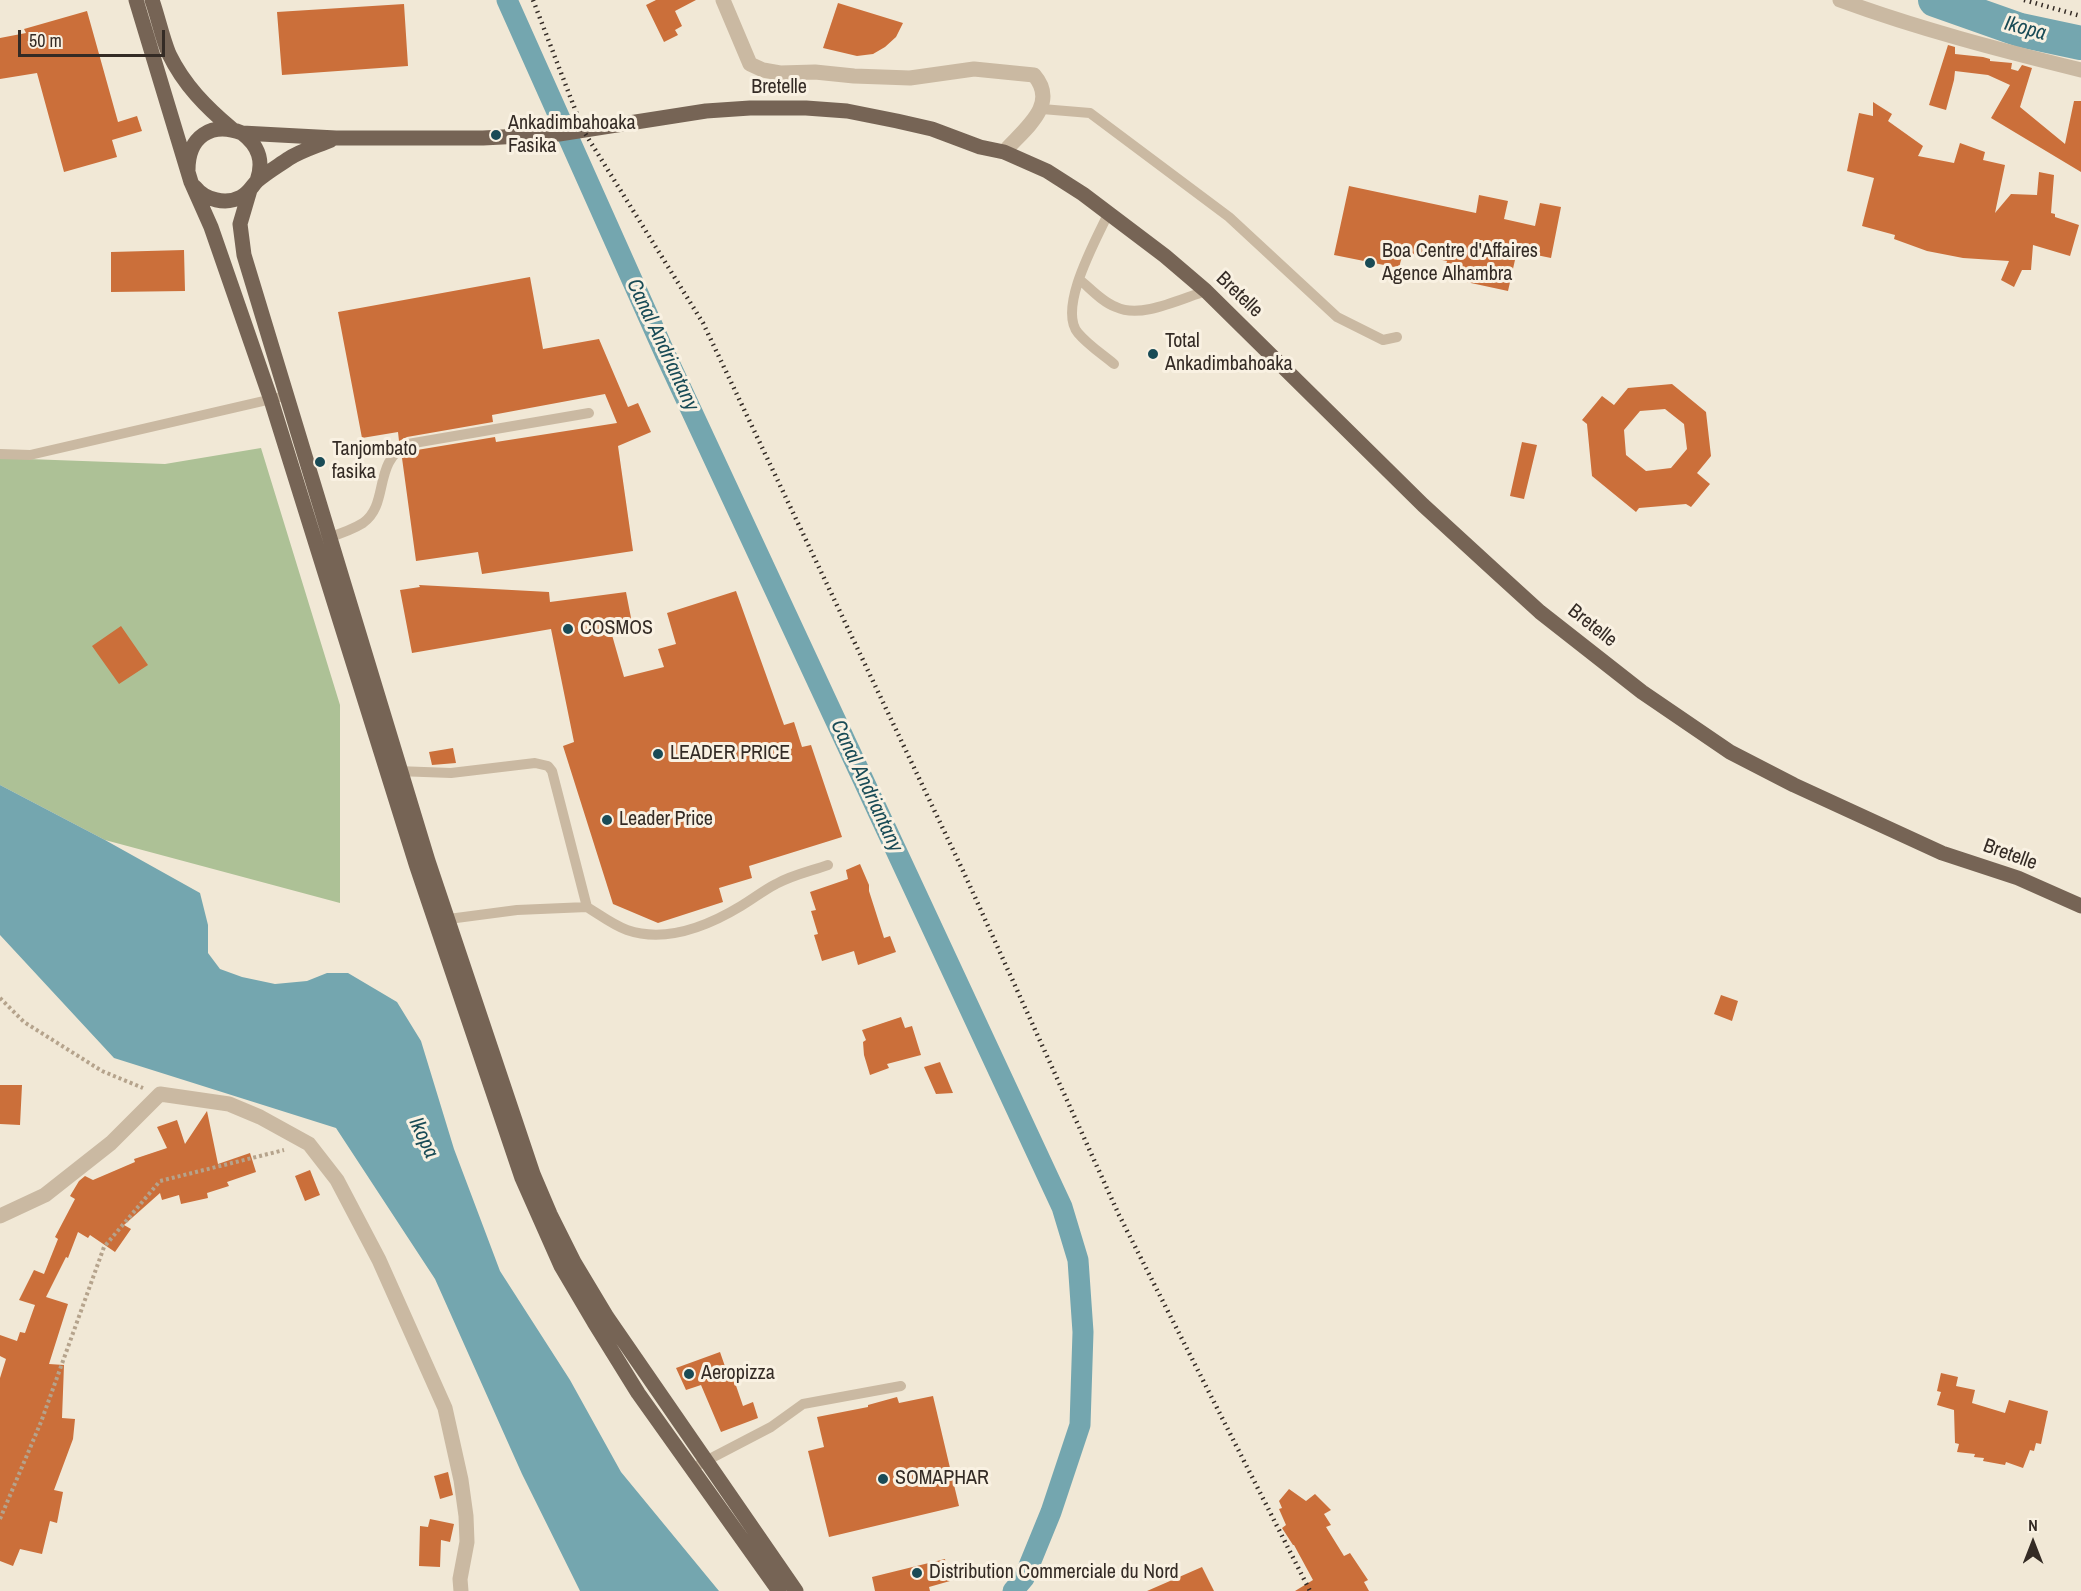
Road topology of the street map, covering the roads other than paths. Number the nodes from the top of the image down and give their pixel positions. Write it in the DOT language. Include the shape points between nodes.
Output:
graph roads {
  1 [pos="136,0"];
  2 [pos="152,0"];
  3 [pos="723,0"];
  4 [pos="1840,0"];
  5 [pos="2081,70"];
  6 [pos="1042,109"];
  7 [pos="237,131"];
  8 [pos="336,138"];
  9 [pos="1004,153"];
  10 [pos="190,176"];
  11 [pos="254,186"];
  12 [pos="1109,212"];
  13 [pos="1079,279"];
  14 [pos="1206,291"];
  15 [pos="1397,337"];
  16 [pos="1114,364"];
  17 [pos="278,398"];
  18 [pos="589,413"];
  19 [pos="0,454"];
  20 [pos="322,540"];
  21 [pos="394,771"];
  22 [pos="828,865"];
  23 [pos="2081,906"];
  24 [pos="587,907"];
  25 [pos="441,920"];
  26 [pos="0,1216"];
  27 [pos="901,1386"];
  28 [pos="706,1461"];
  29 [pos="692,1469"];
  30 [pos="461,1591"];
  31 [pos="779,1591"];
  32 [pos="796,1591"];
  1 -- 10 [label="main road"];
  2 -- 7 [label="main road" via="169,52 185,81 201,102"];
  3 -- 6 [label="street" via="750,64 763,70 910,78 974,69 1025,73 1034,75 1041,84"];
  4 -- 5 [label="street" via="1977,44"];
  6 -- 9 [label="street"];
  6 -- 15 [label="lane" via="1090,112 1229,217 1337,317 1383,340"];
  7 -- 8 [label="main road, Bretelle"];
  7 -- 10 [label="main road" via="220,128 199,138 188,159"];
  7 -- 11 [label="main road" via="258,149 261,170"];
  8 -- 9 [label="main road, Bretelle" via="559,134 706,111 806,108 897,121"];
  8 -- 11 [label="main road" via="290,157"];
  9 -- 12 [label="main road, Bretelle" via="1047,171"];
  10 -- 11 [label="main road" via="198,191 219,201 241,197"];
  10 -- 17 [label="main road"];
  11 -- 17 [label="main road" via="240,224 242,245"];
  12 -- 13 [label="lane"];
  12 -- 14 [label="main road, Bretelle"];
  13 -- 14 [label="lane" via="1113,306 1126,311 1144,311"];
  13 -- 16 [label="lane" via="1072,321 1077,333"];
  14 -- 23 [label="main road, Bretelle" via="1486,564 1642,692 1730,752 1794,785 1942,853 2018,878"];
  17 -- 19 [label="lane" via="30,455"];
  17 -- 20 [label="main road"];
  18 -- 20 [label="lane" via="408,444 392,455 379,497 364,522"];
  20 -- 21 [label="main road"];
  21 -- 24 [label="lane" via="451,773 535,763 548,766"];
  21 -- 25 [label="main road"];
  22 -- 24 [label="lane" via="779,882 708,923 672,934 652,936 627,930"];
  24 -- 25 [label="lane" via="517,910"];
  25 -- 28 [label="main road" via="550,1214 607,1317"];
  25 -- 29 [label="main road" via="506,1134 561,1266 639,1393"];
  26 -- 30 [label="street" via="45,1195 111,1143 160,1094 230,1104 309,1144 337,1180 379,1260 445,1408 466,1516"];
  27 -- 28 [label="lane" via="803,1404 771,1427"];
  28 -- 29 [label="lane"];
  28 -- 32 [label="main road"];
  29 -- 31 [label="main road"];
}
